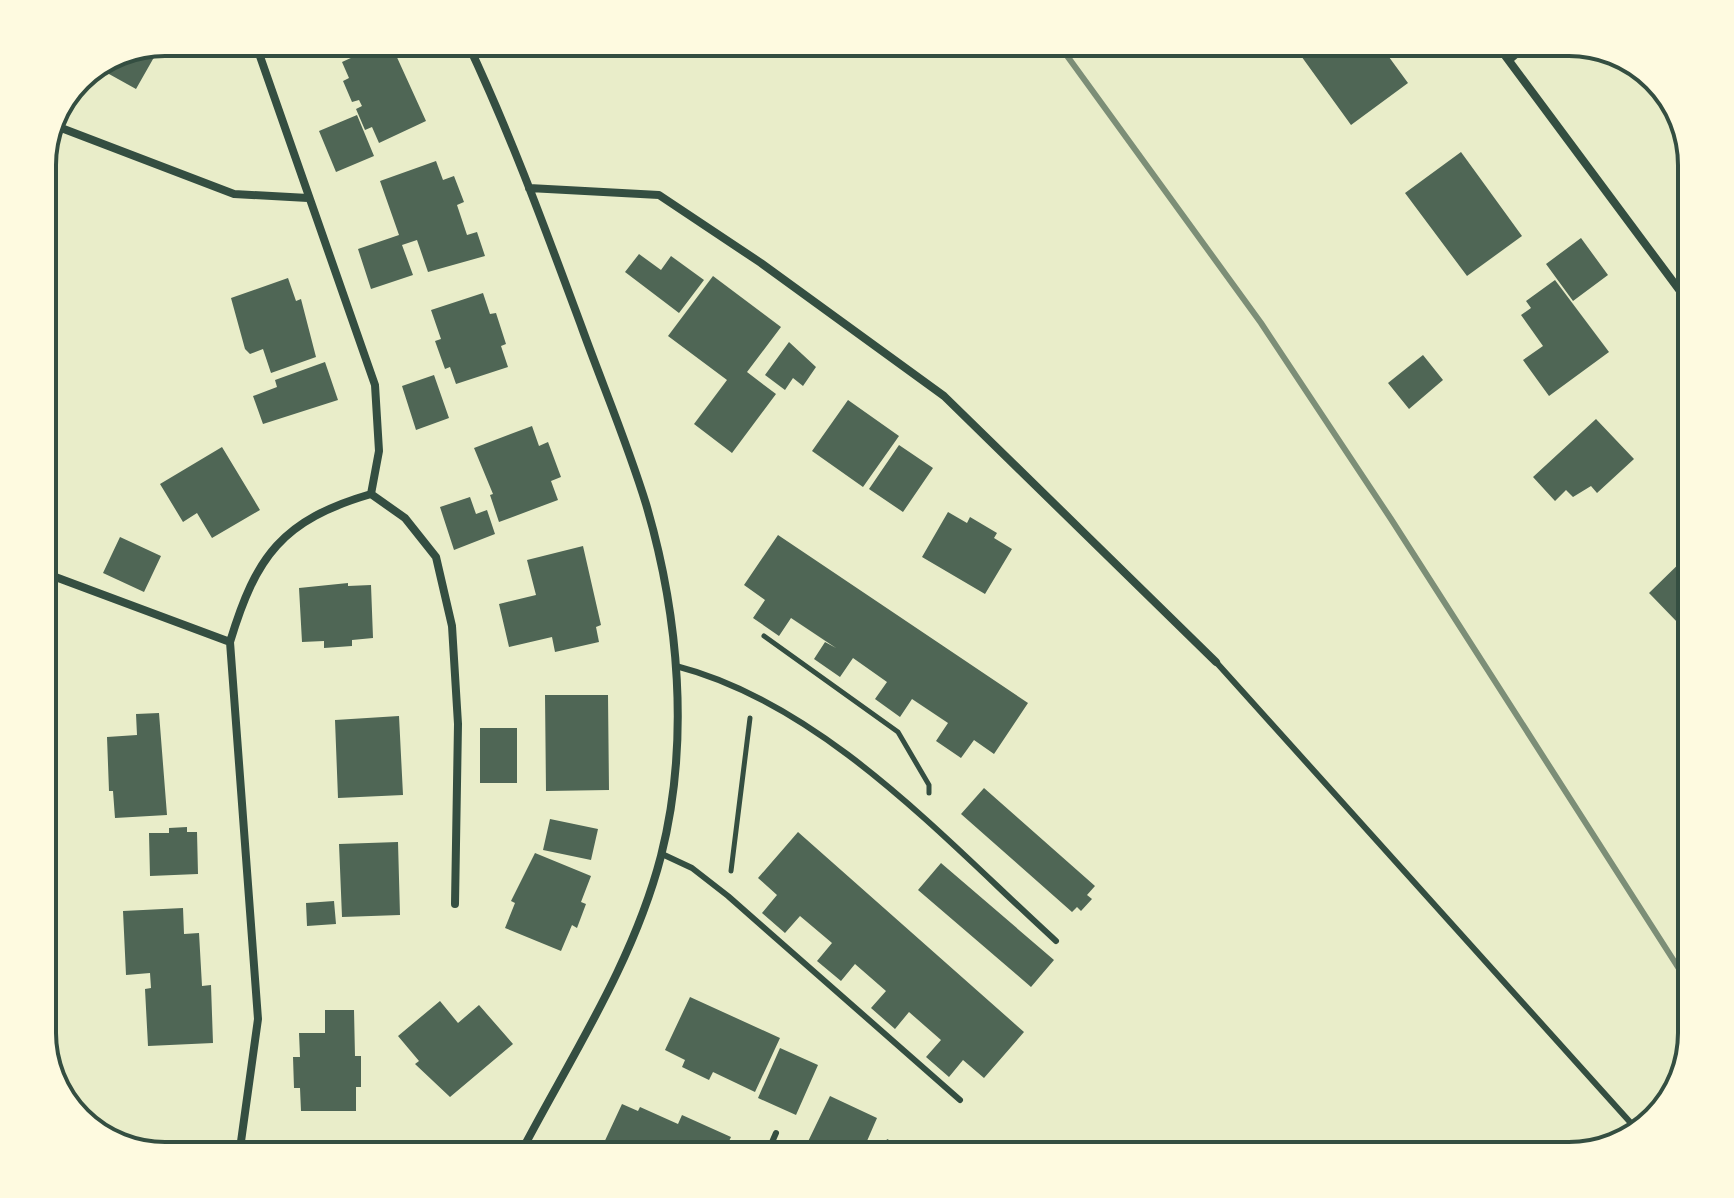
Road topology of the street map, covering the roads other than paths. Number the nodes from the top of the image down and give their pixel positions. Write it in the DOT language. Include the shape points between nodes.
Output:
graph roads {
  1 [pos="260,56"];
  2 [pos="473,56"];
  3 [pos="1506,56"];
  4 [pos="1514,56"];
  5 [pos="1509,60"];
  6 [pos="63,129"];
  7 [pos="529,188"];
  8 [pos="308,198"];
  9 [pos="1678,288"];
  10 [pos="371,494"];
  11 [pos="56,577"];
  12 [pos="230,642"];
  13 [pos="1216,662"];
  14 [pos="676,666"];
  15 [pos="662,854"];
  16 [pos="455,904"];
  17 [pos="1056,941"];
  18 [pos="960,1100"];
  19 [pos="1631,1123"];
  20 [pos="776,1133"];
  21 [pos="241,1142"];
  22 [pos="526,1142"];
  23 [pos="772,1142"];
  1 -- 8 [label="street"];
  2 -- 7 [label="street"];
  3 -- 5 [label="street"];
  4 -- 5 [label="street"];
  5 -- 9 [label="street"];
  6 -- 8 [label="street" via="234,194"];
  7 -- 13 [label="street" via="659,195 761,263 944,396"];
  7 -- 14 [label="street" via="646,503 665,581"];
  8 -- 10 [label="street" via="375,385 379,451"];
  10 -- 12 [label="street" via="326,507 266,555 244,594"];
  10 -- 16 [label="street" via="405,518 436,557 452,626 458,724"];
  11 -- 12 [label="street"];
  12 -- 21 [label="street" via="258,1019"];
  13 -- 19 [label="lane"];
  14 -- 15 [label="street" via="673,787"];
  14 -- 17 [label="lane" via="714,676 812,727 854,758"];
  15 -- 18 [label="lane" via="692,868 728,896"];
  15 -- 22 [label="street" via="637,932"];
  20 -- 23 [label="lane"];
}
